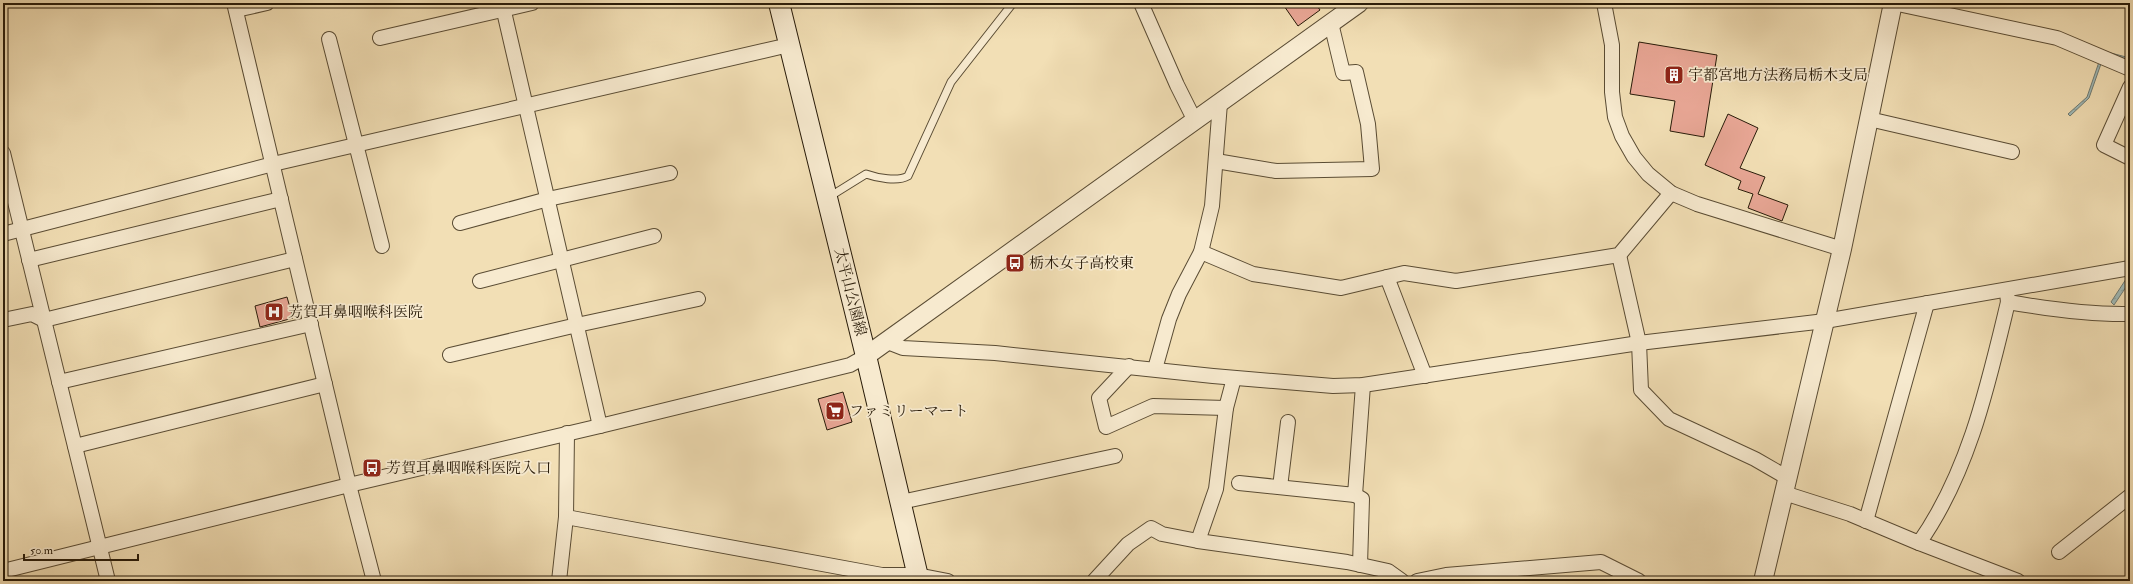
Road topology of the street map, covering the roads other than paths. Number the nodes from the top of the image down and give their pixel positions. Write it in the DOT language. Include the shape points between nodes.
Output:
graph roads {
  1 [pos="267,3"];
  2 [pos="532,3"];
  3 [pos="779,3"];
  4 [pos="1013,3"];
  5 [pos="1141,3"];
  6 [pos="1360,3"];
  7 [pos="1604,3"];
  8 [pos="1893,3"];
  9 [pos="503,6"];
  10 [pos="235,7"];
  11 [pos="1331,23"];
  12 [pos="380,38"];
  13 [pos="329,39"];
  14 [pos="789,45"];
  15 [pos="2130,69"];
  16 [pos="2130,87"];
  17 [pos="1220,103"];
  18 [pos="526,105"];
  19 [pos="1869,119"];
  20 [pos="1195,121"];
  21 [pos="356,145"];
  22 [pos="2012,152"];
  23 [pos="3,154"];
  24 [pos="2130,158"];
  25 [pos="1216,161"];
  26 [pos="272,164"];
  27 [pos="670,173"];
  28 [pos="1671,193"];
  29 [pos="827,198"];
  30 [pos="281,199"];
  31 [pos="548,199"];
  32 [pos="460,223"];
  33 [pos="22,229"];
  34 [pos="3,234"];
  35 [pos="654,236"];
  36 [pos="382,246"];
  37 [pos="1842,249"];
  38 [pos="1201,252"];
  39 [pos="1619,255"];
  40 [pos="295,259"];
  41 [pos="29,260"];
  42 [pos="562,260"];
  43 [pos="2130,268"];
  44 [pos="1387,277"];
  45 [pos="480,281"];
  46 [pos="2007,296"];
  47 [pos="698,299"];
  48 [pos="1927,303"];
  49 [pos="2130,314"];
  50 [pos="3,320"];
  51 [pos="44,320"];
  52 [pos="1825,321"];
  53 [pos="311,324"];
  54 [pos="577,325"];
  55 [pos="885,341"];
  56 [pos="1639,343"];
  57 [pos="450,355"];
  58 [pos="866,356"];
  59 [pos="1129,366"];
  60 [pos="1155,369"];
  61 [pos="1425,376"];
  62 [pos="1234,378"];
  63 [pos="59,382"];
  64 [pos="325,384"];
  65 [pos="1364,385"];
  66 [pos="1226,408"];
  67 [pos="1288,422"];
  68 [pos="600,426"];
  69 [pos="567,433"];
  70 [pos="75,446"];
  71 [pos="1115,456"];
  72 [pos="1239,483"];
  73 [pos="349,485"];
  74 [pos="1786,485"];
  75 [pos="1280,487"];
  76 [pos="1355,495"];
  77 [pos="2130,496"];
  78 [pos="901,502"];
  79 [pos="566,517"];
  80 [pos="1866,521"];
  81 [pos="1198,541"];
  82 [pos="1919,543"];
  83 [pos="100,547"];
  84 [pos="2059,552"];
  85 [pos="1360,565"];
  86 [pos="3,571"];
  87 [pos="918,578"];
  88 [pos="108,581"];
  89 [pos="374,581"];
  90 [pos="559,581"];
  91 [pos="948,581"];
  92 [pos="1094,581"];
  93 [pos="1402,581"];
  94 [pos="1417,581"];
  95 [pos="1639,581"];
  96 [pos="1763,581"];
  97 [pos="2018,581"];
  1 -- 10 [label="street"];
  2 -- 9 [label="street"];
  3 -- 14 [label="main road, 太平山公園線"];
  4 -- 29 [label="lane" via="951,82 908,176 903,179 866,174"];
  5 -- 20 [label="street"];
  6 -- 11 [label="street"];
  7 -- 28 [label="street" via="1612,45 1615,117 1634,157 1648,174"];
  8 -- 15 [label="street" via="2057,38"];
  8 -- 19 [label="street"];
  9 -- 12 [label="street"];
  9 -- 18 [label="street"];
  10 -- 26 [label="street"];
  11 -- 17 [label="street"];
  11 -- 25 [label="street" via="1343,73 1356,72 1368,124 1372,169 1276,171"];
  13 -- 21 [label="street"];
  14 -- 18 [label="street"];
  14 -- 29 [label="main road, 太平山公園線"];
  16 -- 24 [label="street" via="2104,145"];
  17 -- 20 [label="street"];
  17 -- 25 [label="street"];
  18 -- 21 [label="street"];
  18 -- 31 [label="street"];
  19 -- 22 [label="street"];
  19 -- 37 [label="street"];
  20 -- 55 [label="street"];
  21 -- 26 [label="street"];
  21 -- 36 [label="street"];
  23 -- 33 [label="street"];
  25 -- 38 [label="street" via="1212,206"];
  26 -- 30 [label="street"];
  26 -- 33 [label="street"];
  27 -- 31 [label="street"];
  28 -- 37 [label="street" via="1697,204"];
  28 -- 39 [label="street"];
  29 -- 58 [label="main road, 太平山公園線"];
  30 -- 40 [label="street"];
  30 -- 41 [label="street"];
  31 -- 32 [label="street"];
  31 -- 42 [label="street"];
  33 -- 34 [label="street"];
  33 -- 41 [label="street"];
  35 -- 42 [label="street"];
  37 -- 52 [label="street"];
  38 -- 44 [label="street" via="1253,274 1313,285 1341,288"];
  38 -- 60 [label="street" via="1179,294"];
  39 -- 44 [label="street" via="1456,281 1404,273"];
  39 -- 56 [label="street"];
  40 -- 51 [label="street"];
  40 -- 53 [label="street"];
  41 -- 51 [label="street"];
  42 -- 45 [label="street"];
  42 -- 54 [label="street"];
  43 -- 46 [label="street"];
  44 -- 61 [label="street"];
  46 -- 48 [label="street"];
  46 -- 49 [label="street" via="2047,309 2101,315"];
  46 -- 82 [label="street" via="1988,384 1966,454 1934,523"];
  47 -- 54 [label="street"];
  48 -- 52 [label="street"];
  48 -- 80 [label="street"];
  50 -- 51 [label="street" via="32,314"];
  51 -- 63 [label="street"];
  52 -- 56 [label="street"];
  52 -- 74 [label="street"];
  53 -- 63 [label="street"];
  53 -- 64 [label="street"];
  54 -- 57 [label="street"];
  54 -- 68 [label="street"];
  55 -- 58 [label="street"];
  55 -- 59 [label="street" via="903,348 995,353"];
  56 -- 61 [label="street"];
  56 -- 74 [label="street" via="1641,390 1669,419 1755,459"];
  58 -- 68 [label="street" via="850,365"];
  58 -- 78 [label="main road, 太平山公園線"];
  59 -- 60 [label="street"];
  59 -- 66 [label="street" via="1098,398 1106,427 1153,406"];
  60 -- 62 [label="street"];
  61 -- 65 [label="street"];
  62 -- 65 [label="street" via="1333,386"];
  62 -- 66 [label="street"];
  63 -- 70 [label="street"];
  64 -- 70 [label="street"];
  64 -- 73 [label="street"];
  65 -- 76 [label="street"];
  66 -- 81 [label="street" via="1216,489"];
  67 -- 75 [label="street"];
  68 -- 69 [label="street"];
  69 -- 73 [label="street"];
  69 -- 79 [label="street"];
  70 -- 83 [label="street"];
  71 -- 78 [label="street"];
  72 -- 75 [label="street"];
  73 -- 83 [label="street"];
  73 -- 89 [label="street"];
  74 -- 80 [label="street"];
  74 -- 96 [label="street"];
  75 -- 76 [label="street"];
  76 -- 85 [label="street" via="1362,499"];
  77 -- 84 [label="street"];
  78 -- 87 [label="main road, 太平山公園線"];
  79 -- 87 [label="street" via="882,575"];
  79 -- 90 [label="street"];
  80 -- 82 [label="street"];
  81 -- 85 [label="street"];
  81 -- 92 [label="street" via="1162,534 1152,528 1128,544"];
  82 -- 97 [label="street"];
  83 -- 86 [label="street"];
  83 -- 88 [label="street"];
  85 -- 93 [label="street" via="1388,571"];
  87 -- 91 [label="street"];
  94 -- 95 [label="street" via="1446,575 1601,562"];
}
